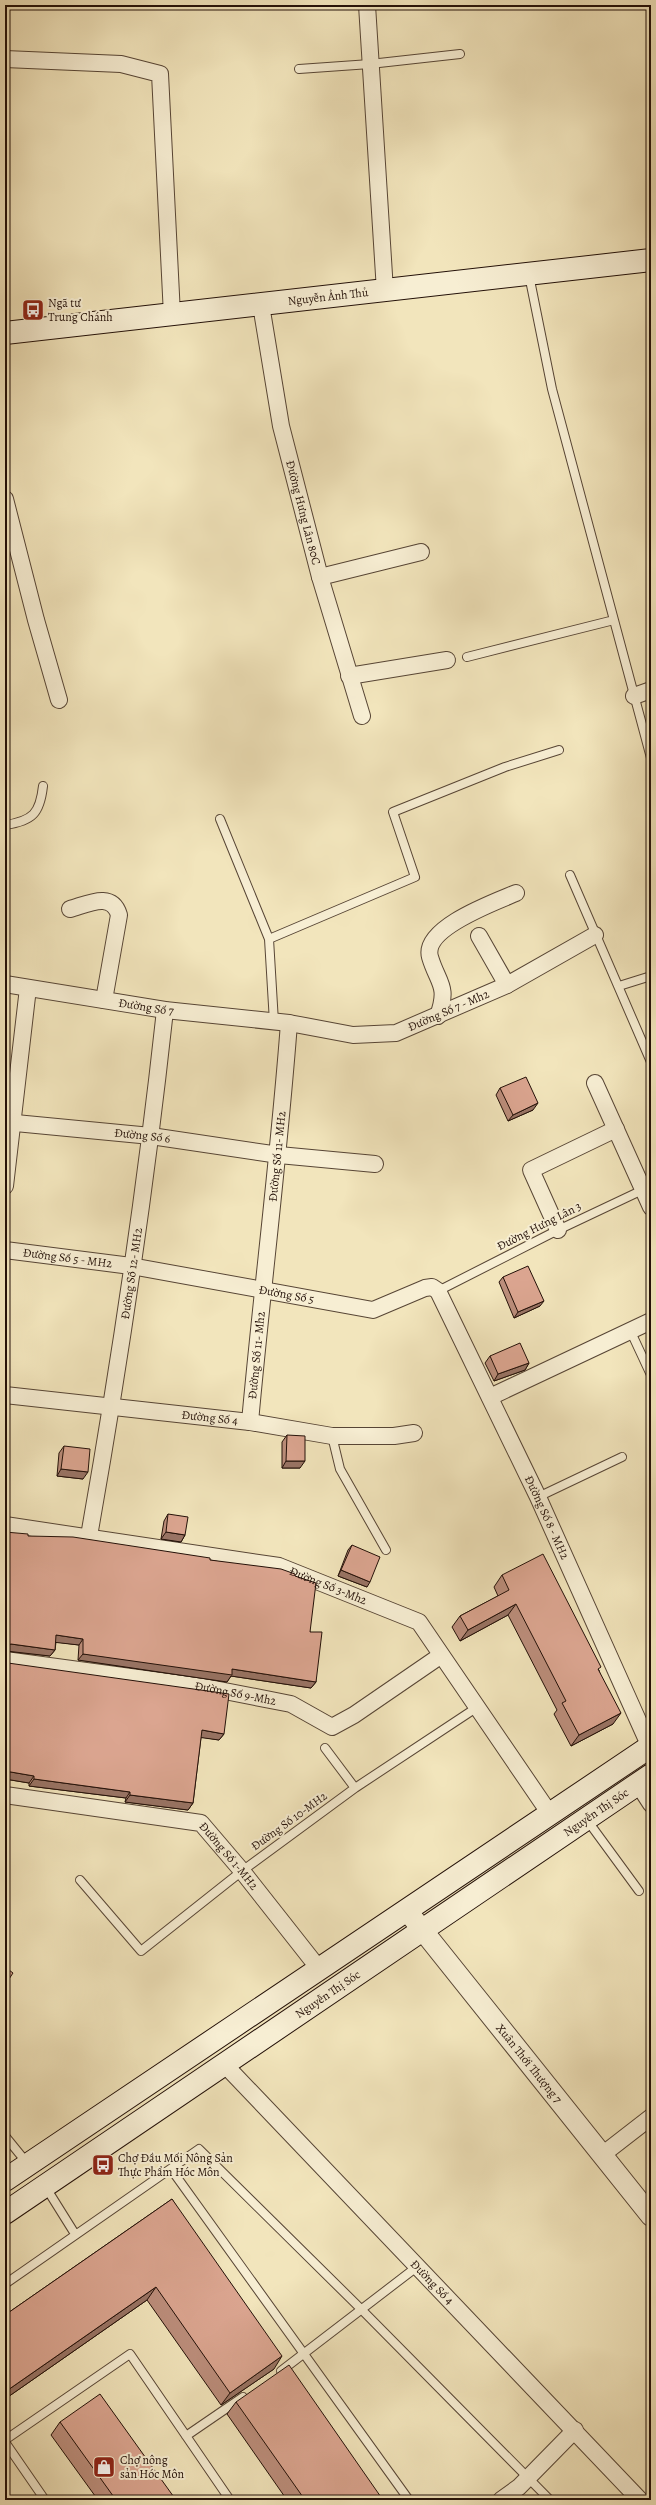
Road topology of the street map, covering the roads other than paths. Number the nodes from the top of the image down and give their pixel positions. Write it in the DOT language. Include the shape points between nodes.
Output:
graph roads {
  1 [pos="367,5"];
  2 [pos="460,54"];
  3 [pos="5,60"];
  4 [pos="370,64"];
  5 [pos="298,69"];
  6 [pos="651,260"];
  7 [pos="528,274"];
  8 [pos="385,291"];
  9 [pos="261,305"];
  10 [pos="172,315"];
  11 [pos="5,333"];
  12 [pos="5,499"];
  13 [pos="421,552"];
  14 [pos="320,577"];
  15 [pos="614,620"];
  16 [pos="467,657"];
  17 [pos="447,660"];
  18 [pos="349,676"];
  19 [pos="651,690"];
  20 [pos="634,696"];
  21 [pos="59,700"];
  22 [pos="362,716"];
  23 [pos="559,750"];
  24 [pos="651,758"];
  25 [pos="43,786"];
  26 [pos="220,819"];
  27 [pos="5,825"];
  28 [pos="570,875"];
  29 [pos="516,893"];
  30 [pos="70,909"];
  31 [pos="595,934"];
  32 [pos="479,936"];
  33 [pos="269,940"];
  34 [pos="651,976"];
  35 [pos="5,984"];
  36 [pos="507,985"];
  37 [pos="619,986"];
  38 [pos="28,988"];
  39 [pos="104,1000"];
  40 [pos="165,1010"];
  41 [pos="438,1016"];
  42 [pos="282,1022"];
  43 [pos="651,1062"];
  44 [pos="595,1083"];
  45 [pos="9,1123"];
  46 [pos="616,1129"];
  47 [pos="151,1136"];
  48 [pos="279,1155"];
  49 [pos="376,1164"];
  50 [pos="5,1186"];
  51 [pos="647,1188"];
  52 [pos="651,1207"];
  53 [pos="558,1230"];
  54 [pos="5,1250"];
  55 [pos="131,1266"];
  56 [pos="262,1289"];
  57 [pos="438,1291"];
  58 [pos="651,1321"];
  59 [pos="630,1330"];
  60 [pos="651,1375"];
  61 [pos="5,1395"];
  62 [pos="490,1397"];
  63 [pos="112,1408"];
  64 [pos="250,1422"];
  65 [pos="414,1433"];
  66 [pos="332,1436"];
  67 [pos="622,1457"];
  68 [pos="538,1497"];
  69 [pos="5,1525"];
  70 [pos="89,1536"];
  71 [pos="386,1550"];
  72 [pos="440,1656"];
  73 [pos="5,1660"];
  74 [pos="476,1708"];
  75 [pos="650,1747"];
  76 [pos="325,1748"];
  77 [pos="645,1779"];
  78 [pos="355,1788"];
  79 [pos="5,1795"];
  80 [pos="651,1804"];
  81 [pos="550,1814"];
  82 [pos="585,1818"];
  83 [pos="242,1871"];
  84 [pos="80,1880"];
  85 [pos="638,1891"];
  86 [pos="408,1912"];
  87 [pos="422,1931"];
  88 [pos="320,1970"];
  89 [pos="225,2065"];
  90 [pos="651,2116"];
  91 [pos="5,2136"];
  92 [pos="602,2155"];
  93 [pos="28,2164"];
  94 [pos="171,2169"];
  95 [pos="5,2180"];
  96 [pos="45,2186"];
  97 [pos="5,2213"];
  98 [pos="651,2216"];
  99 [pos="75,2234"];
  100 [pos="418,2266"];
  101 [pos="5,2284"];
  102 [pos="362,2310"];
  103 [pos="305,2354"];
  104 [pos="271,2378"];
  105 [pos="254,2390"];
  106 [pos="575,2430"];
  107 [pos="186,2436"];
  108 [pos="5,2441"];
  109 [pos="528,2477"];
  110 [pos="45,2500"];
  111 [pos="230,2500"];
  112 [pos="409,2500"];
  113 [pos="501,2500"];
  114 [pos="550,2500"];
  115 [pos="640,2500"];
  1 -- 4 [label="street"];
  2 -- 4 [label="lane"];
  3 -- 10 [label="street" via="121,64 160,74"];
  4 -- 5 [label="lane"];
  4 -- 8 [label="street"];
  6 -- 7 [label="main road, Nguyễn Ảnh Thủ"];
  7 -- 8 [label="main road, Nguyễn Ảnh Thủ"];
  7 -- 15 [label="lane" via="552,389"];
  8 -- 9 [label="main road, Nguyễn Ảnh Thủ"];
  9 -- 10 [label="main road, Nguyễn Ảnh Thủ"];
  9 -- 14 [label="street, Đường Hưng Lân 80C" via="281,426"];
  10 -- 11 [label="main road, Nguyễn Ảnh Thủ"];
  12 -- 21 [label="street"];
  13 -- 14 [label="street"];
  14 -- 18 [label="street, Đường Hưng Lân 80C"];
  15 -- 16 [label="lane"];
  15 -- 20 [label="lane"];
  17 -- 18 [label="street"];
  18 -- 22 [label="street, Đường Hưng Lân 80C"];
  19 -- 20 [label="street"];
  20 -- 24 [label="lane"];
  23 -- 33 [label="lane" via="505,767 393,812 414,877"];
  25 -- 27 [label="lane" via="37,812 25,820"];
  26 -- 33 [label="lane"];
  28 -- 31 [label="lane"];
  29 -- 41 [label="street" via="452,924 431,943 430,958 444,996"];
  30 -- 39 [label="street" via="103,900 114,903 118,909"];
  31 -- 36 [label="street, Đường Số 7 - Mh2"];
  31 -- 37 [label="lane"];
  32 -- 36 [label="street"];
  33 -- 42 [label="lane"];
  34 -- 37 [label="lane"];
  35 -- 38 [label="street, Đường Số 7"];
  36 -- 41 [label="street, Đường Số 7 - Mh2"];
  37 -- 43 [label="lane"];
  38 -- 39 [label="street, Đường Số 7"];
  38 -- 45 [label="street"];
  39 -- 40 [label="street, Đường Số 7"];
  40 -- 42 [label="street, Đường Số 7"];
  40 -- 47 [label="street, Đường Số 12- MH2"];
  41 -- 42 [label="street, Đường Số 7 - Mh2" via="396,1033 353,1035"];
  42 -- 48 [label="street, Đường Số 11- MH2"];
  44 -- 46 [label="street"];
  45 -- 47 [label="street, Đường Số 6"];
  45 -- 50 [label="street"];
  46 -- 51 [label="street"];
  46 -- 53 [label="street" via="531,1170"];
  47 -- 48 [label="street, Đường Số 6"];
  47 -- 55 [label="street, Đường Số 12- MH2"];
  48 -- 49 [label="street, Đường Số 6"];
  48 -- 56 [label="street, Đường Số 11- MH2"];
  51 -- 52 [label="street"];
  51 -- 53 [label="lane, Đường Hưng Lân 3"];
  53 -- 57 [label="lane, Đường Hưng Lân 3"];
  54 -- 55 [label="street, Đường Số 5 - MH2"];
  55 -- 56 [label="street, Đường Số 5"];
  55 -- 63 [label="street, Đường Số 12- MH2"];
  56 -- 57 [label="street, Đường Số 5" via="373,1310 425,1288 432,1287"];
  56 -- 64 [label="street, Đường Số 11- Mh2"];
  57 -- 62 [label="street, Đường Số 8 - MH2"];
  58 -- 59 [label="street"];
  59 -- 60 [label="lane"];
  59 -- 62 [label="street"];
  61 -- 63 [label="street, Đường Số 4"];
  62 -- 68 [label="street, Đường Số 8 - MH2"];
  63 -- 64 [label="street, Đường Số 4"];
  63 -- 70 [label="street, Đường Số 12- MH2"];
  64 -- 66 [label="street, Đường Số 4"];
  65 -- 66 [label="street, Đường Số 4" via="394,1436"];
  66 -- 71 [label="lane" via="340,1469"];
  67 -- 68 [label="lane"];
  68 -- 75 [label="street, Đường Số 8 - MH2"];
  69 -- 70 [label="street, Đường Số 3-Mh2"];
  70 -- 72 [label="street, Đường Số 3-Mh2" via="279,1566 419,1622"];
  72 -- 73 [label="street, Đường Số 9-Mh2" via="354,1715 332,1727 291,1704 204,1687"];
  72 -- 74 [label="street, Đường Số 3-Mh2"];
  74 -- 78 [label="lane, Đường Số 10-MH2"];
  74 -- 81 [label="street, Đường Số 3-Mh2"];
  75 -- 81 [label="main road, Nguyễn Thị Sóc"];
  76 -- 78 [label="lane"];
  77 -- 80 [label="street"];
  77 -- 82 [label="main road, Nguyễn Thị Sóc"];
  78 -- 83 [label="lane, Đường Số 10-MH2"];
  79 -- 83 [label="street, Đường Số 1-MH2" via="201,1823"];
  81 -- 86 [label="main road, Nguyễn Thị Sóc"];
  82 -- 85 [label="lane"];
  82 -- 87 [label="main road, Nguyễn Thị Sóc"];
  83 -- 84 [label="lane, Đường Số 10-MH2" via="141,1951"];
  83 -- 88 [label="street, Đường Số 1-MH2"];
  86 -- 87 [label="street, Xuân Thới Thượng 7"];
  86 -- 88 [label="main road, Nguyễn Thị Sóc"];
  87 -- 89 [label="main road, Nguyễn Thị Sóc"];
  87 -- 92 [label="street, Xuân Thới Thượng 7"];
  88 -- 93 [label="main road, Nguyễn Thị Sóc"];
  89 -- 96 [label="main road, Nguyễn Thị Sóc"];
  89 -- 100 [label="street, Đường Số 4"];
  90 -- 92 [label="street"];
  91 -- 93 [label="lane"];
  92 -- 98 [label="street, Xuân Thới Thượng 7"];
  93 -- 95 [label="main road, Nguyễn Thị Sóc"];
  94 -- 99 [label="lane"];
  94 -- 102 [label="lane" via="199,2149"];
  94 -- 103 [label="lane"];
  96 -- 97 [label="main road, Nguyễn Thị Sóc"];
  96 -- 99 [label="lane"];
  99 -- 101 [label="lane"];
  100 -- 102 [label="lane"];
  100 -- 106 [label="street, Đường Số 4"];
  102 -- 103 [label="lane"];
  102 -- 109 [label="lane"];
  103 -- 104 [label="lane"];
  103 -- 112 [label="lane"];
  105 -- 107 [label="lane"];
  106 -- 109 [label="street"];
  106 -- 115 [label="street, Đường Số 4"];
  107 -- 108 [label="lane" via="130,2354"];
  107 -- 111 [label="lane"];
  108 -- 110 [label="lane"];
  109 -- 113 [label="street"];
  109 -- 114 [label="lane"];
}
